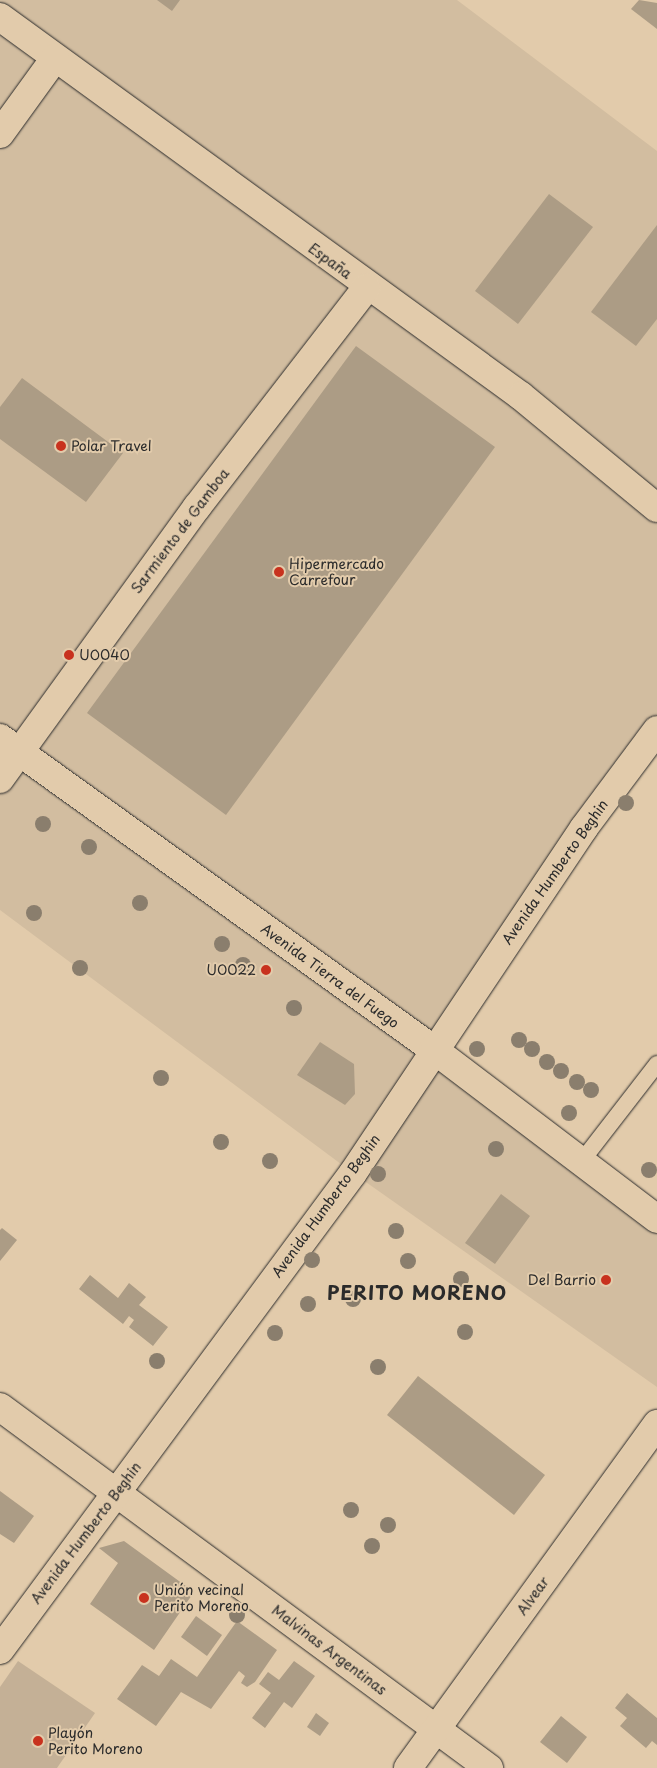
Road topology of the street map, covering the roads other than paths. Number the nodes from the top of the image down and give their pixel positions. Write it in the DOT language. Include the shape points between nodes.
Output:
graph roads {
  1 [pos="0,17"];
  2 [pos="55,58"];
  3 [pos="2,128"];
  4 [pos="366,288"];
  5 [pos="657,508"];
  6 [pos="657,730"];
  7 [pos="10,745"];
  8 [pos="0,779"];
  9 [pos="433,1049"];
  10 [pos="657,1064"];
  11 [pos="581,1162"];
  12 [pos="657,1219"];
  13 [pos="0,1407"];
  14 [pos="657,1424"];
  15 [pos="118,1492"];
  16 [pos="0,1650"];
  17 [pos="436,1730"];
  18 [pos="408,1768"];
  19 [pos="489,1768"];
  1 -- 2 [label="street, España"];
  2 -- 3 [label="street"];
  2 -- 4 [label="street, España"];
  4 -- 5 [label="street, España" via="521,396"];
  4 -- 7 [label="street, Sarmiento de Gamboa"];
  6 -- 9 [label="street, Avenida Humberto Beghin" via="584,828"];
  7 -- 8 [label="street, Sarmiento de Gamboa"];
  7 -- 9 [label="street, Avenida Tierra del Fuego"];
  9 -- 11 [label="street, Avenida Tierra del Fuego"];
  9 -- 15 [label="street, Avenida Humberto Beghin" via="353,1173"];
  10 -- 11 [label="lane"];
  11 -- 12 [label="street, Avenida Tierra del Fuego"];
  13 -- 15 [label="street, Malvinas Argentinas"];
  14 -- 17 [label="street, Alvear"];
  15 -- 16 [label="street, Avenida Humberto Beghin"];
  15 -- 17 [label="street, Malvinas Argentinas"];
  17 -- 18 [label="street, Alvear"];
  17 -- 19 [label="street, Malvinas Argentinas"];
}
